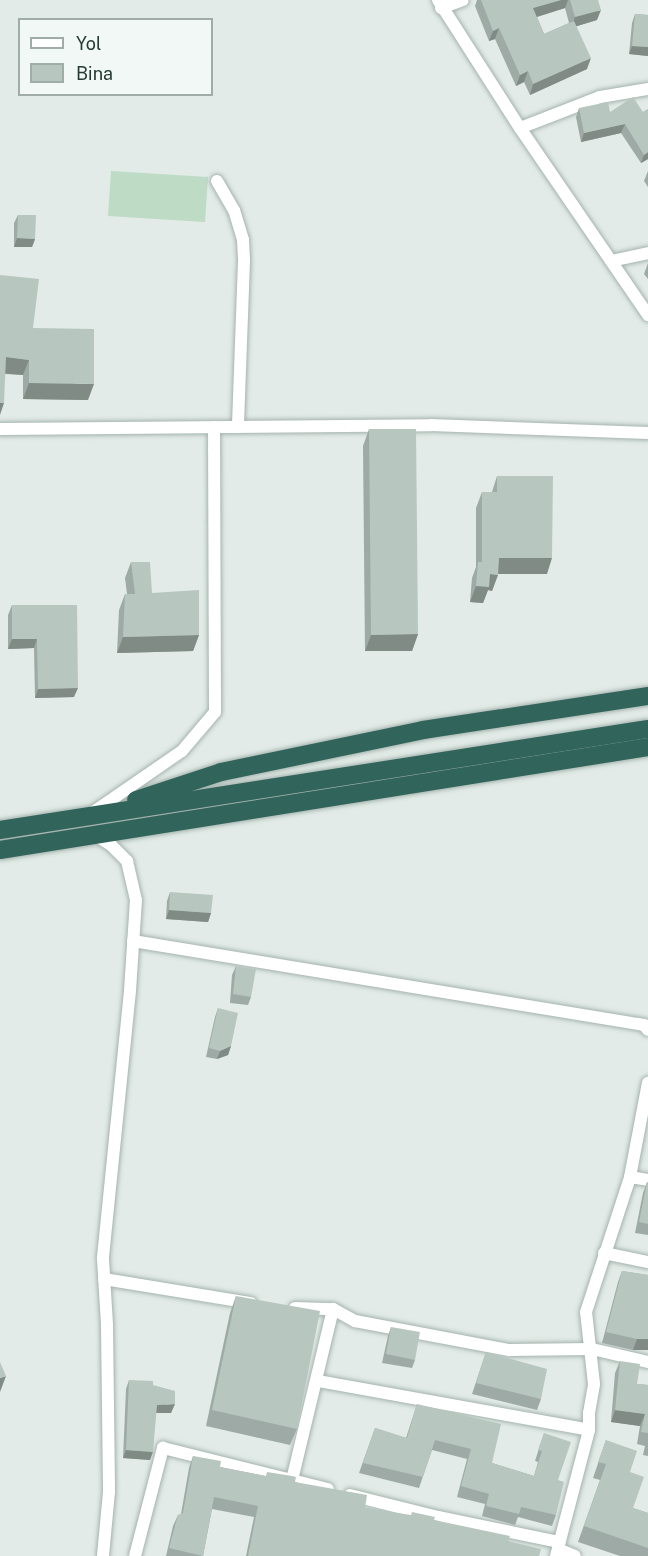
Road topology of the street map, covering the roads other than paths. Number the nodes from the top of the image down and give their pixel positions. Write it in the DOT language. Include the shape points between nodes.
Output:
graph roads {
  1 [pos="463,0"];
  2 [pos="440,4"];
  3 [pos="648,89"];
  4 [pos="520,128"];
  5 [pos="217,181"];
  6 [pos="648,253"];
  7 [pos="611,261"];
  8 [pos="648,315"];
  9 [pos="214,427"];
  10 [pos="238,427"];
  11 [pos="0,429"];
  12 [pos="648,433"];
  13 [pos="648,696"];
  14 [pos="648,729"];
  15 [pos="648,747"];
  16 [pos="399,777"];
  17 [pos="87,816"];
  18 [pos="0,830"];
  19 [pos="95,835"];
  20 [pos="0,850"];
  21 [pos="133,941"];
  22 [pos="648,1030"];
  23 [pos="648,1083"];
  24 [pos="630,1177"];
  25 [pos="648,1180"];
  26 [pos="604,1252"];
  27 [pos="648,1262"];
  28 [pos="104,1279"];
  29 [pos="260,1304"];
  30 [pos="284,1307"];
  31 [pos="333,1308"];
  32 [pos="592,1349"];
  33 [pos="648,1362"];
  34 [pos="318,1381"];
  35 [pos="589,1430"];
  36 [pos="292,1480"];
  37 [pos="558,1549"];
  38 [pos="104,1556"];
  39 [pos="135,1556"];
  40 [pos="575,1556"];
  1 -- 2 [label="street"];
  2 -- 4 [label="street"];
  3 -- 4 [label="street" via="600,97"];
  4 -- 7 [label="street"];
  5 -- 10 [label="street" via="234,210 243,240"];
  6 -- 7 [label="street"];
  7 -- 8 [label="street"];
  9 -- 10 [label="street"];
  9 -- 11 [label="street"];
  9 -- 17 [label="street" via="215,712 182,751"];
  10 -- 12 [label="street" via="431,425"];
  13 -- 17 [label="highway" via="423,730 221,772"];
  14 -- 16 [label="highway"];
  15 -- 16 [label="highway"];
  16 -- 17 [label="highway"];
  16 -- 19 [label="highway"];
  17 -- 18 [label="highway"];
  19 -- 20 [label="highway"];
  19 -- 21 [label="street" via="127,861 136,900"];
  21 -- 22 [label="street" via="644,1025"];
  21 -- 28 [label="street"];
  23 -- 24 [label="street"];
  24 -- 25 [label="street"];
  24 -- 26 [label="street"];
  26 -- 27 [label="street"];
  26 -- 32 [label="street" via="586,1312 586,1334"];
  28 -- 29 [label="street"];
  28 -- 38 [label="street" via="110,1492"];
  30 -- 31 [label="street"];
  31 -- 32 [label="street" via="355,1320 509,1350"];
  31 -- 34 [label="street"];
  32 -- 33 [label="street"];
  32 -- 35 [label="street" via="594,1384"];
  34 -- 35 [label="street"];
  34 -- 36 [label="street"];
  35 -- 37 [label="street"];
  36 -- 37 [label="street"];
  36 -- 39 [label="street" via="163,1448"];
  37 -- 40 [label="street"];
}
